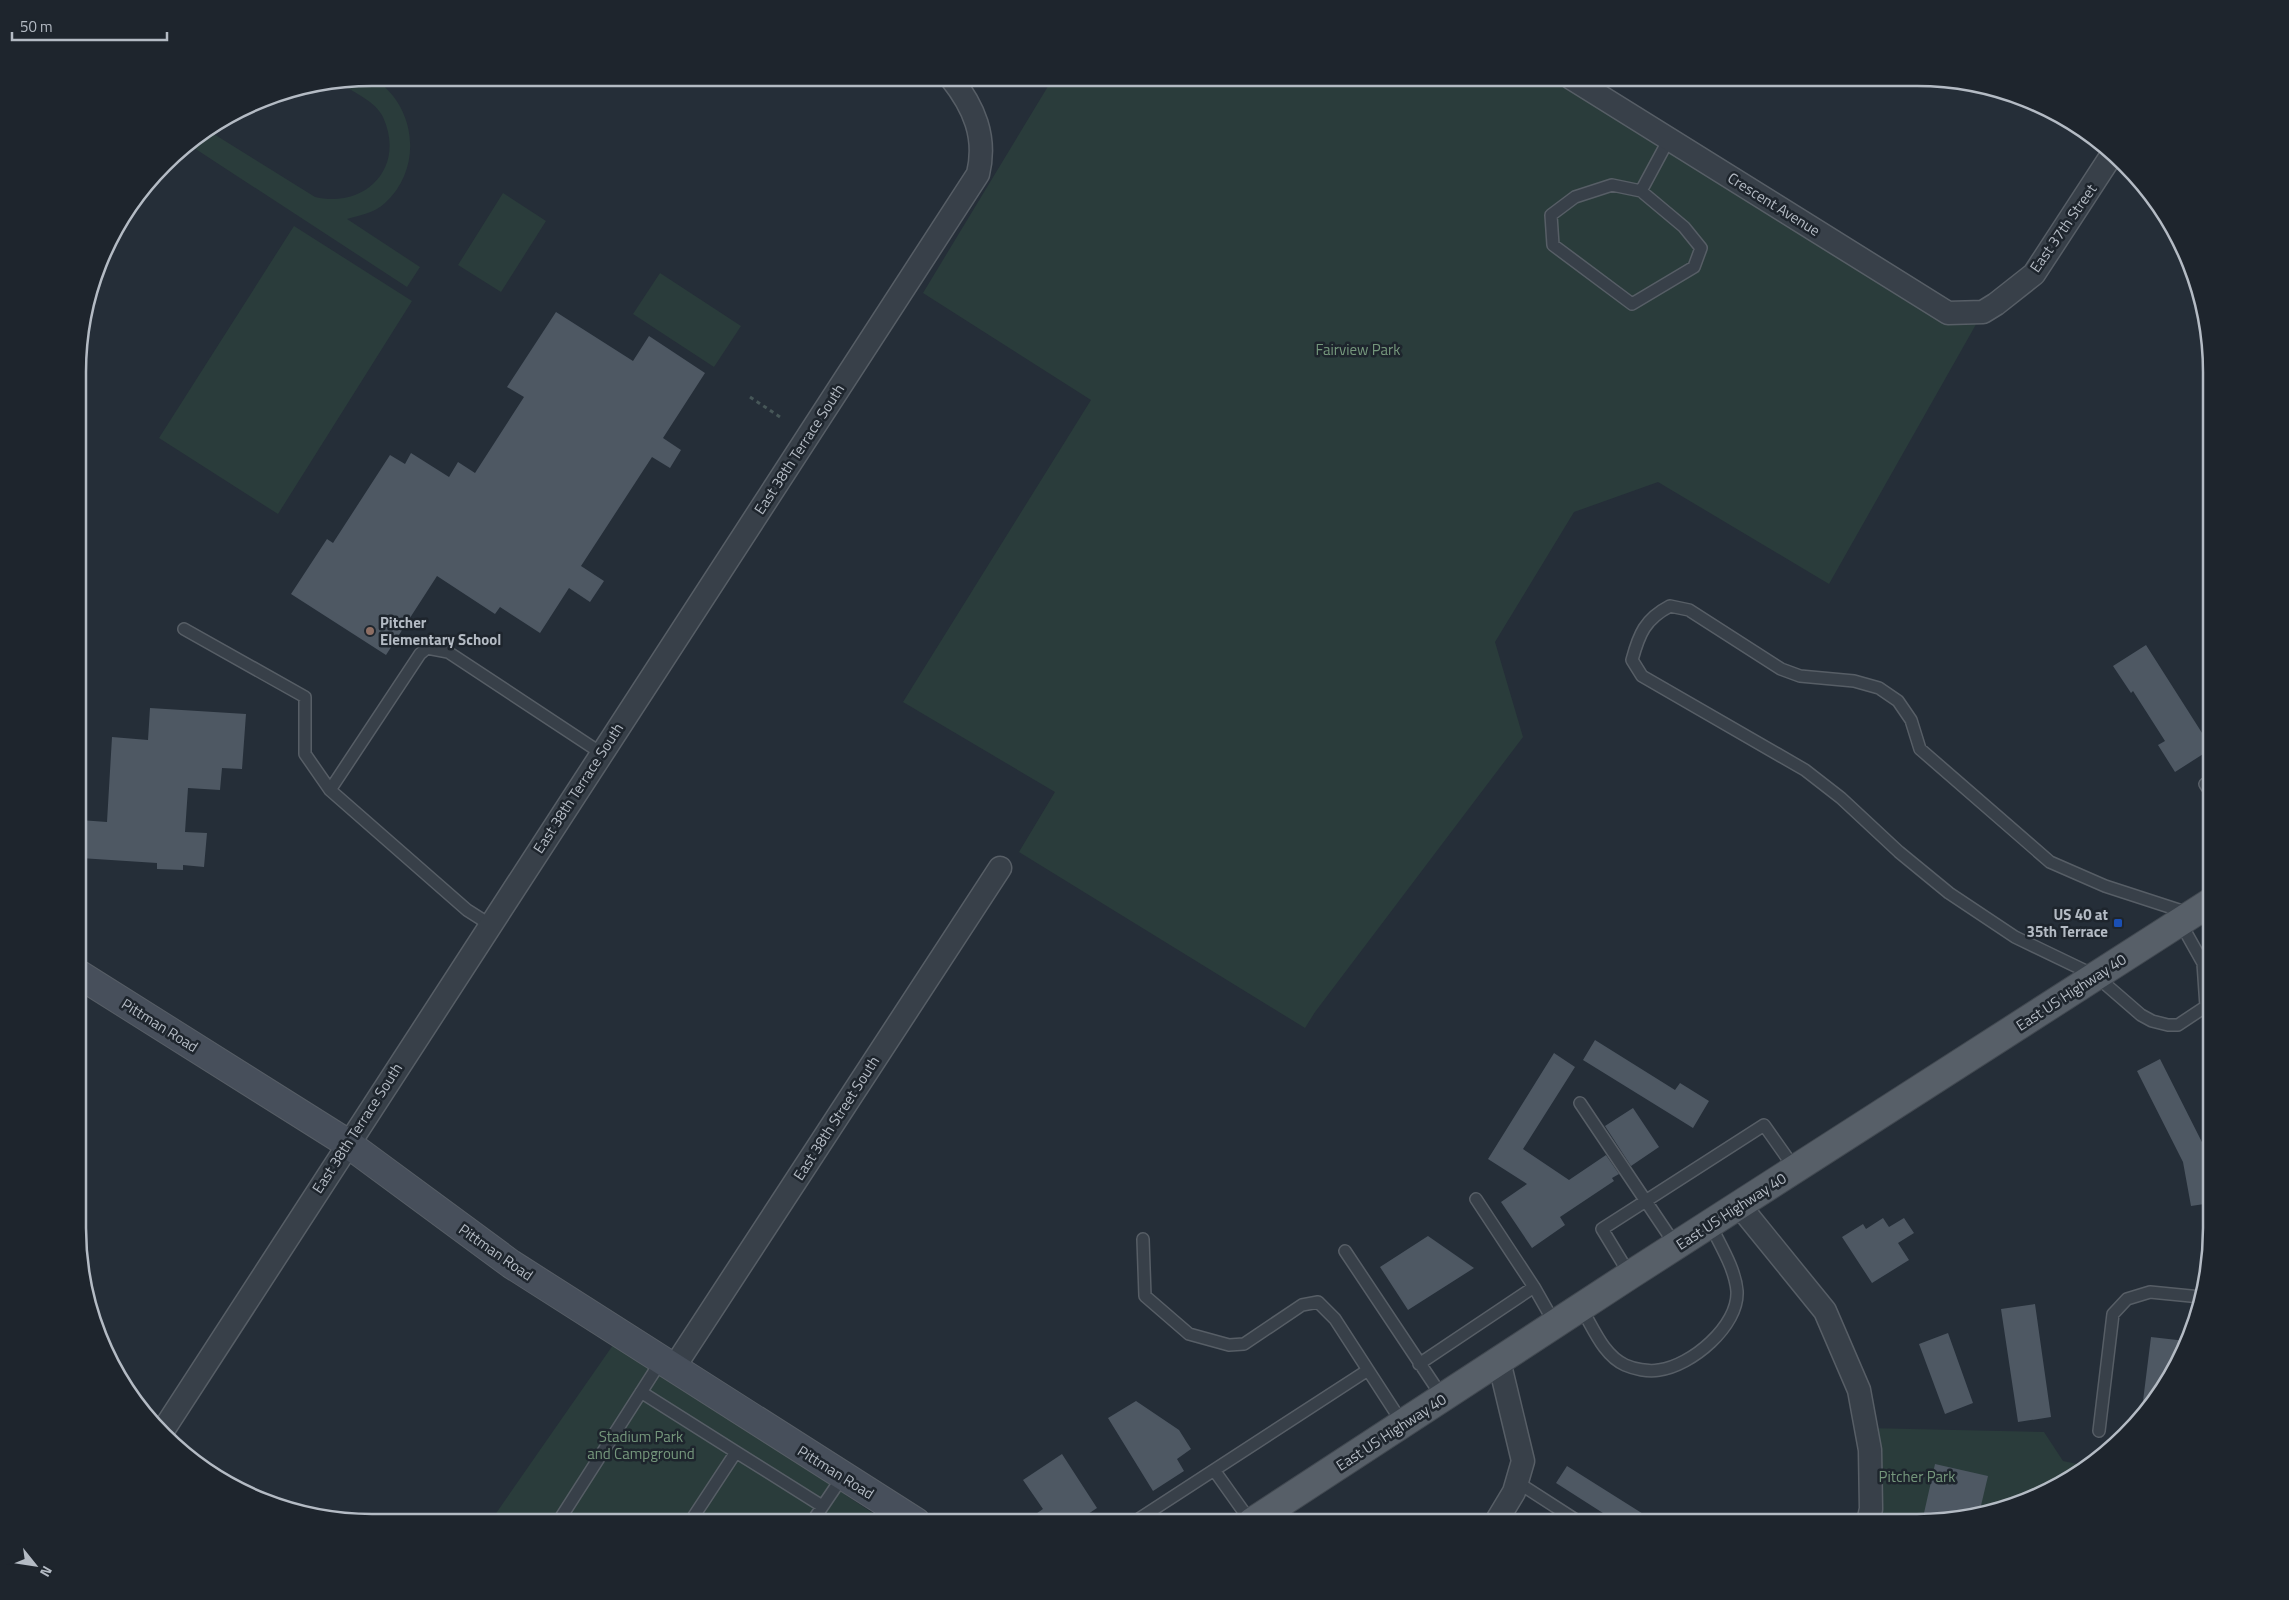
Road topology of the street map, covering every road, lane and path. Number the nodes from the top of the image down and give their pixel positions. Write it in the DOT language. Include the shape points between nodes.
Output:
graph roads {
  1 [pos="958,86"];
  2 [pos="1584,86"];
  3 [pos="1669,139"];
  4 [pos="2109,161"];
  5 [pos="1641,191"];
  6 [pos="1982,312"];
  7 [pos="750,397"];
  8 [pos="784,419"];
  9 [pos="184,630"];
  10 [pos="601,753"];
  11 [pos="330,790"];
  12 [pos="1000,868"];
  13 [pos="2194,913"];
  14 [pos="489,924"];
  15 [pos="2203,958"];
  16 [pos="2096,976"];
  17 [pos="86,979"];
  18 [pos="2203,1008"];
  19 [pos="1580,1103"];
  20 [pos="347,1143"];
  21 [pos="1795,1169"];
  22 [pos="1476,1198"];
  23 [pos="1645,1202"];
  24 [pos="1739,1205"];
  25 [pos="1710,1224"];
  26 [pos="1144,1239"];
  27 [pos="1676,1246"];
  28 [pos="1345,1251"];
  29 [pos="1630,1275"];
  30 [pos="1534,1287"];
  31 [pos="2194,1296"];
  32 [pos="1581,1308"];
  33 [pos="1555,1325"];
  34 [pos="1499,1361"];
  35 [pos="1420,1364"];
  36 [pos="667,1365"];
  37 [pos="1368,1370"];
  38 [pos="640,1392"];
  39 [pos="1443,1398"];
  40 [pos="1403,1424"];
  41 [pos="166,1425"];
  42 [pos="2099,1431"];
  43 [pos="736,1452"];
  44 [pos="1214,1470"];
  45 [pos="843,1476"];
  46 [pos="1517,1482"];
  47 [pos="822,1506"];
  48 [pos="1150,1512"];
  49 [pos="563,1514"];
  50 [pos="695,1514"];
  51 [pos="817,1514"];
  52 [pos="903,1514"];
  53 [pos="1147,1514"];
  54 [pos="1246,1514"];
  55 [pos="1264,1514"];
  56 [pos="1501,1514"];
  57 [pos="1567,1514"];
  58 [pos="1870,1514"];
  1 -- 10 [label="street, East 38th Terrace South" via="967,98 980,129 982,156 978,174"];
  2 -- 3 [label="street, Crescent Avenue"];
  3 -- 5 [label="lane"];
  3 -- 6 [label="street, Crescent Avenue" via="1948,313"];
  4 -- 6 [label="street, East 37th Street" via="2034,274"];
  5 -- 5 [label="lane" via="1612,185 1575,197 1551,215 1553,245 1632,304 1694,267 1701,248 1684,227"];
  7 -- 8 [label="path"];
  9 -- 11 [label="lane" via="305,697 305,754"];
  10 -- 11 [label="lane" via="448,652 427,648"];
  10 -- 14 [label="street, East 38th Terrace South"];
  11 -- 14 [label="lane" via="467,910"];
  12 -- 36 [label="street, East 38th Street South"];
  13 -- 15 [label="lane"];
  13 -- 16 [label="main road, East US Highway 40"];
  13 -- 16 [label="lane" via="2105,886 2050,862 1920,749 1911,720 1898,701 1879,688 1854,681 1800,676 1781,669 1689,610 1670,606 1655,614 1639,635 1632,660 1642,676 1805,770 1949,893 1992,922 2015,937"];
  14 -- 20 [label="street, East 38th Terrace South"];
  16 -- 18 [label="lane" via="2141,1015 2159,1024 2178,1025"];
  16 -- 21 [label="main road, East US Highway 40"];
  17 -- 20 [label="street, Pittman Road"];
  19 -- 23 [label="lane"];
  20 -- 36 [label="street, Pittman Road" via="511,1264"];
  20 -- 41 [label="street, East 38th Terrace South"];
  21 -- 23 [label="lane" via="1764,1125"];
  21 -- 24 [label="main road, East US Highway 40"];
  22 -- 30 [label="lane"];
  23 -- 27 [label="lane"];
  23 -- 29 [label="lane" via="1602,1229"];
  24 -- 25 [label="main road, East US Highway 40"];
  24 -- 58 [label="street" via="1825,1311 1858,1390 1870,1450"];
  25 -- 27 [label="main road, East US Highway 40"];
  25 -- 32 [label="lane" via="1732,1269 1736,1302 1732,1315 1719,1334 1691,1357 1660,1370 1649,1371 1625,1365 1611,1356"];
  26 -- 37 [label="lane" via="1145,1296 1188,1334 1229,1345 1244,1344 1302,1305 1318,1302 1335,1319"];
  27 -- 29 [label="main road, East US Highway 40"];
  28 -- 35 [label="lane"];
  29 -- 32 [label="main road, East US Highway 40"];
  30 -- 33 [label="lane"];
  30 -- 35 [label="lane"];
  31 -- 42 [label="lane" via="2150,1292 2127,1298 2113,1314"];
  32 -- 33 [label="main road, East US Highway 40"];
  33 -- 34 [label="main road, East US Highway 40"];
  34 -- 39 [label="main road, East US Highway 40"];
  34 -- 46 [label="street" via="1523,1461"];
  35 -- 39 [label="lane"];
  36 -- 38 [label="lane"];
  36 -- 45 [label="street, Pittman Road"];
  37 -- 40 [label="lane"];
  37 -- 44 [label="lane"];
  38 -- 43 [label="lane"];
  38 -- 49 [label="lane"];
  39 -- 40 [label="main road, East US Highway 40"];
  40 -- 55 [label="main road, East US Highway 40"];
  43 -- 47 [label="lane"];
  43 -- 50 [label="lane"];
  44 -- 48 [label="lane"];
  44 -- 54 [label="lane"];
  45 -- 47 [label="lane"];
  45 -- 52 [label="street, Pittman Road"];
  46 -- 56 [label="street"];
  46 -- 57 [label="lane"];
  47 -- 51 [label="lane"];
  48 -- 53 [label="lane"];
}
